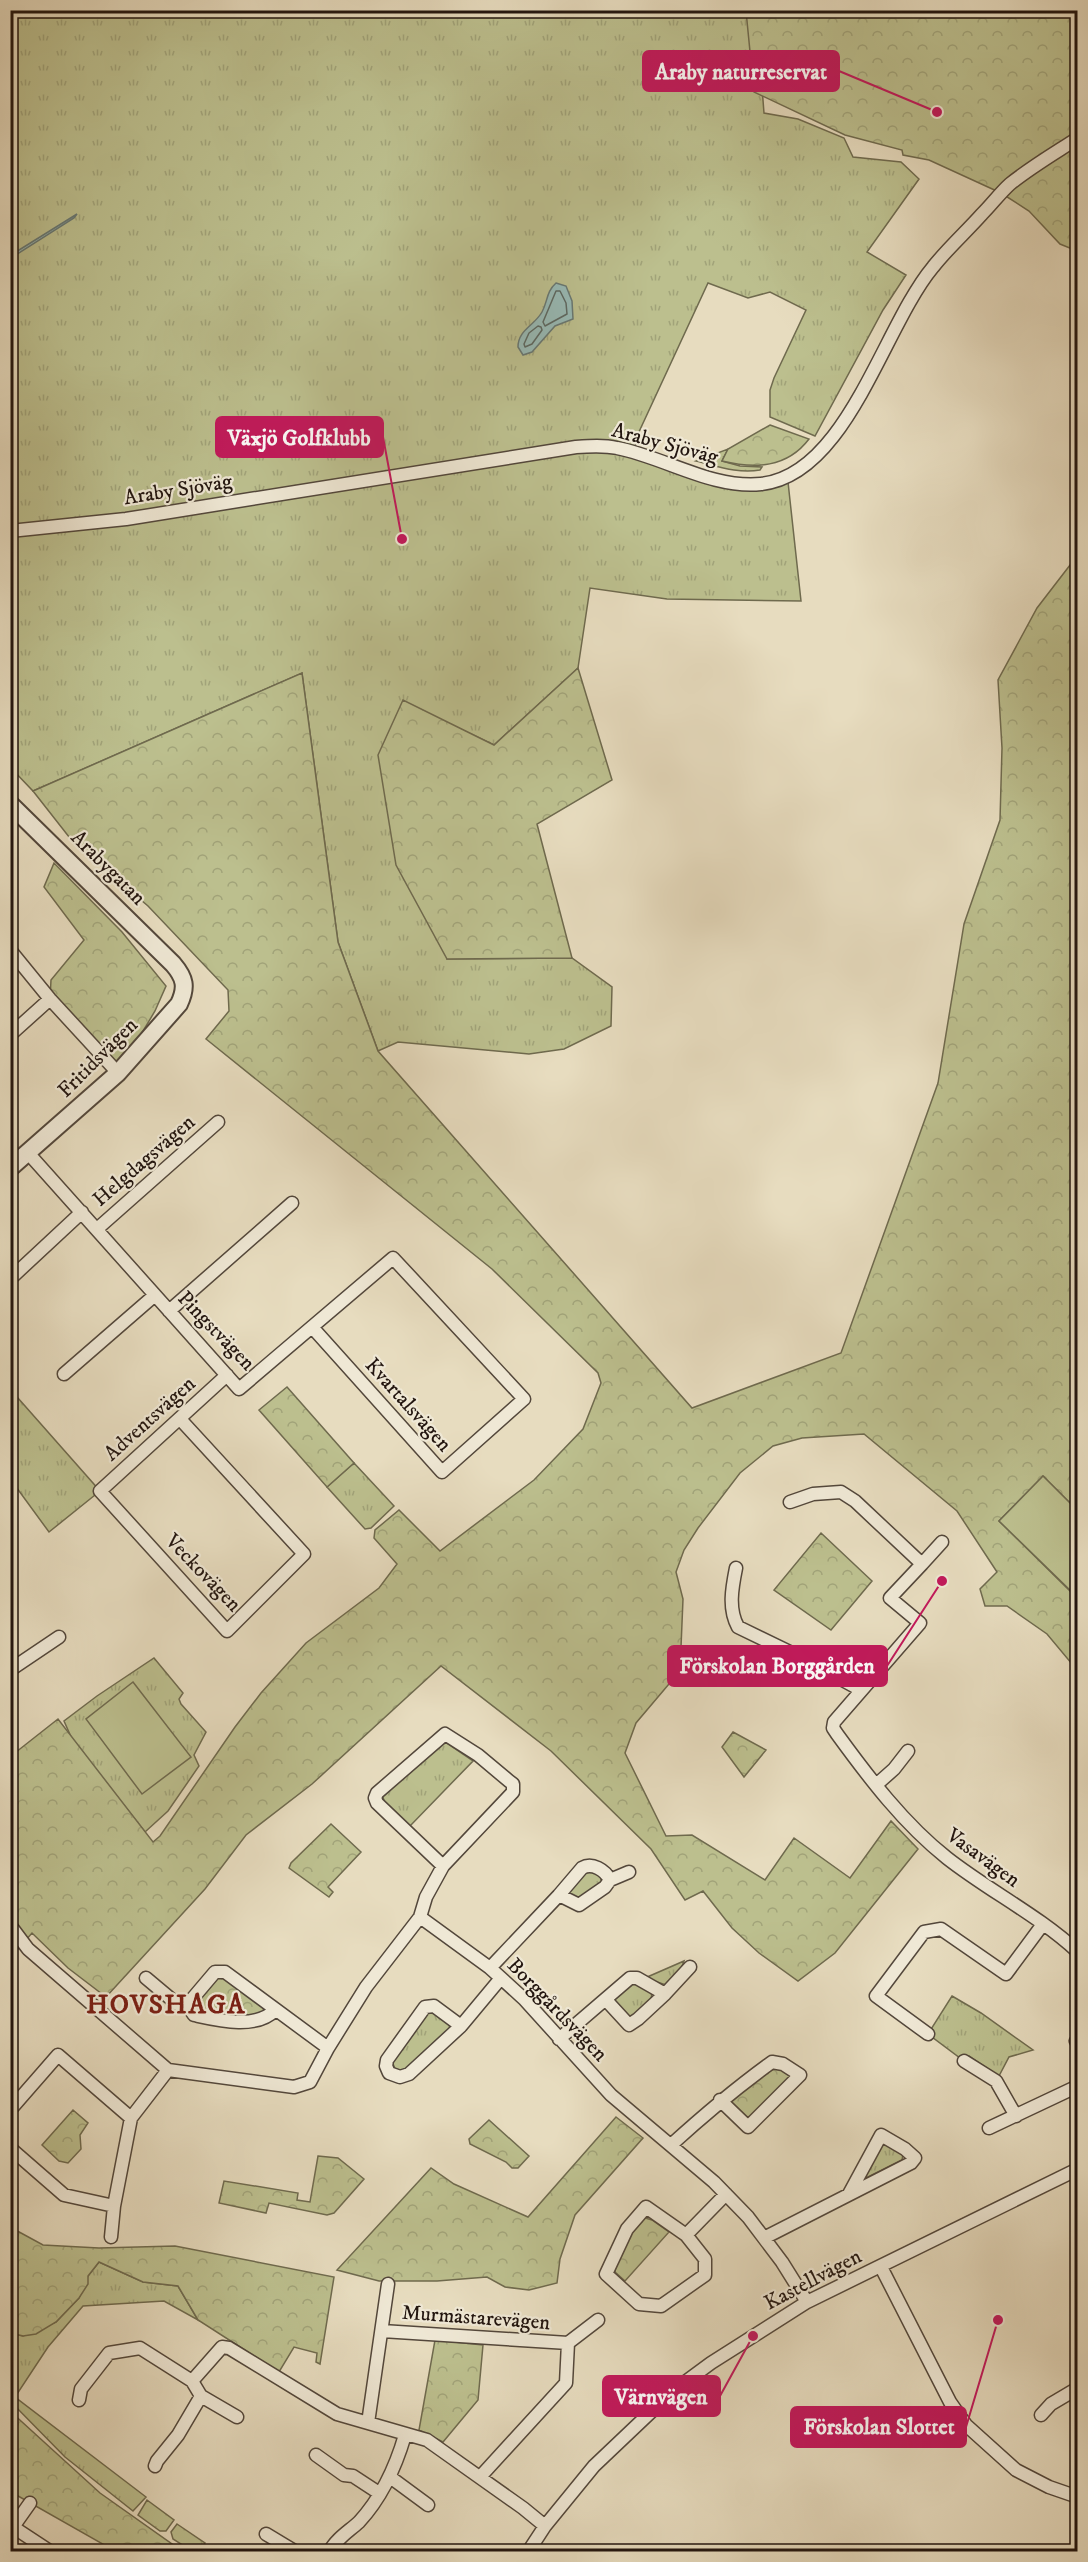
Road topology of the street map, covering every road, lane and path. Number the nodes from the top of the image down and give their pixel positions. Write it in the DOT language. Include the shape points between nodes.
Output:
graph roads {
  1 [pos="1077,138"];
  2 [pos="10,531"];
  3 [pos="10,804"];
  4 [pos="10,950"];
  5 [pos="173,964"];
  6 [pos="50,999"];
  7 [pos="10,1035"];
  8 [pos="118,1073"];
  9 [pos="218,1122"];
  10 [pos="29,1154"];
  11 [pos="10,1168"];
  12 [pos="292,1203"];
  13 [pos="82,1212"];
  14 [pos="96,1229"];
  15 [pos="393,1258"];
  16 [pos="10,1279"];
  17 [pos="155,1295"];
  18 [pos="169,1311"];
  19 [pos="312,1328"];
  20 [pos="64,1374"];
  21 [pos="227,1375"];
  22 [pos="180,1419"];
  23 [pos="100,1491"];
  24 [pos="790,1502"];
  25 [pos="942,1542"];
  26 [pos="922,1564"];
  27 [pos="736,1568"];
  28 [pos="59,1636"];
  29 [pos="10,1670"];
  30 [pos="861,1690"];
  31 [pos="908,1751"];
  32 [pos="876,1785"];
  33 [pos="443,1866"];
  34 [pos="629,1872"];
  35 [pos="610,1880"];
  36 [pos="559,1895"];
  37 [pos="420,1917"];
  38 [pos="1043,1924"];
  39 [pos="10,1925"];
  40 [pos="1077,1952"];
  41 [pos="690,1966"];
  42 [pos="490,1968"];
  43 [pos="146,1978"];
  44 [pos="501,1978"];
  45 [pos="666,1994"];
  46 [pos="606,2000"];
  47 [pos="187,2007"];
  48 [pos="275,2010"];
  49 [pos="460,2026"];
  50 [pos="928,2034"];
  51 [pos="559,2038"];
  52 [pos="1077,2039"];
  53 [pos="1077,2044"];
  54 [pos="327,2048"];
  55 [pos="964,2061"];
  56 [pos="168,2070"];
  57 [pos="1077,2086"];
  58 [pos="720,2100"];
  59 [pos="10,2110"];
  60 [pos="1016,2116"];
  61 [pos="131,2118"];
  62 [pos="989,2128"];
  63 [pos="671,2145"];
  64 [pos="10,2148"];
  65 [pos="1077,2169"];
  66 [pos="726,2194"];
  67 [pos="849,2194"];
  68 [pos="114,2205"];
  69 [pos="686,2235"];
  70 [pos="111,2237"];
  71 [pos="765,2238"];
  72 [pos="881,2266"];
  73 [pos="388,2284"];
  74 [pos="807,2302"];
  75 [pos="598,2320"];
  76 [pos="382,2331"];
  77 [pos="568,2343"];
  78 [pos="192,2381"];
  79 [pos="1077,2388"];
  80 [pos="201,2396"];
  81 [pos="80,2400"];
  82 [pos="1041,2415"];
  83 [pos="237,2416"];
  84 [pos="368,2423"];
  85 [pos="405,2435"];
  86 [pos="316,2455"];
  87 [pos="155,2466"];
  88 [pos="390,2477"];
  89 [pos="480,2477"];
  90 [pos="379,2493"];
  91 [pos="1077,2497"];
  92 [pos="30,2503"];
  93 [pos="428,2505"];
  94 [pos="545,2526"];
  95 [pos="12,2529"];
  96 [pos="266,2534"];
  97 [pos="51,2552"];
  98 [pos="296,2552"];
  99 [pos="329,2552"];
  100 [pos="528,2552"];
  1 -- 2 [label="street, Araby Sjöväg" via="1010,184 933,266 832,439 803,469 778,480 736,483 615,447 576,447 126,519"];
  3 -- 5 [label="street, Arabygatan"];
  4 -- 6 [label="street"];
  5 -- 8 [label="street, Fritidsvägen" via="184,982 179,1004"];
  6 -- 7 [label="street"];
  6 -- 8 [label="street"];
  8 -- 10 [label="street, Fritidsvägen"];
  9 -- 14 [label="street, Helgdagsvägen"];
  10 -- 11 [label="street, Fritidsvägen"];
  10 -- 13 [label="street, Pingstvägen"];
  12 -- 18 [label="street"];
  13 -- 14 [label="street, Pingstvägen"];
  13 -- 16 [label="street"];
  14 -- 17 [label="street, Pingstvägen"];
  15 -- 19 [label="street, Pingstvägen"];
  15 -- 19 [label="street, Kvartalsvägen" via="524,1399 442,1472"];
  17 -- 18 [label="street, Pingstvägen"];
  17 -- 20 [label="street"];
  18 -- 21 [label="street, Pingstvägen"];
  19 -- 21 [label="street, Pingstvägen" via="239,1389"];
  21 -- 22 [label="street, Adventsvägen"];
  22 -- 23 [label="street, Adventsvägen"];
  22 -- 23 [label="street, Veckovägen" via="304,1554 227,1631"];
  24 -- 26 [label="street" via="813,1494 842,1492"];
  25 -- 26 [label="street"];
  26 -- 30 [label="street, Vasavägen" via="890,1598 920,1623"];
  27 -- 30 [label="street" via="731,1592 732,1617 738,1627"];
  28 -- 29 [label="street"];
  30 -- 32 [label="street, Vasavägen" via="833,1726"];
  31 -- 32 [label="street"];
  32 -- 38 [label="street, Vasavägen" via="940,1852"];
  33 -- 33 [label="street" via="514,1788 478,1755 445,1734 377,1792 375,1798"];
  33 -- 37 [label="street"];
  34 -- 35 [label="street"];
  35 -- 36 [label="street" via="579,1905"];
  35 -- 36 [label="street" via="593,1865 586,1865"];
  36 -- 42 [label="street"];
  37 -- 42 [label="street, Borggårdsvägen"];
  37 -- 54 [label="street" via="380,1966"];
  38 -- 40 [label="street, Vasavägen"];
  38 -- 50 [label="street" via="1006,1974 941,1929 924,1932 876,1996"];
  39 -- 56 [label="street" via="28,1949"];
  41 -- 45 [label="street"];
  42 -- 44 [label="street, Borggårdsvägen"];
  43 -- 47 [label="street" via="177,2004"];
  44 -- 49 [label="street"];
  44 -- 51 [label="street, Borggårdsvägen"];
  45 -- 46 [label="street" via="630,1978"];
  45 -- 46 [label="street" via="629,2025"];
  46 -- 51 [label="street"];
  47 -- 48 [label="street" via="198,2016 249,2022"];
  47 -- 48 [label="street" via="213,1975 221,1971"];
  48 -- 54 [label="street"];
  49 -- 49 [label="street" via="409,2073 400,2077 389,2073 387,2060 425,2007 434,2006"];
  51 -- 63 [label="street, Borggårdsvägen" via="611,2095"];
  52 -- 53 [label="street"];
  54 -- 56 [label="street" via="310,2082 294,2087"];
  55 -- 60 [label="street" via="996,2081"];
  56 -- 61 [label="street"];
  57 -- 60 [label="street"];
  58 -- 58 [label="street" via="772,2062 800,2075 748,2127"];
  58 -- 63 [label="street"];
  59 -- 61 [label="street" via="58,2055"];
  60 -- 62 [label="street"];
  61 -- 68 [label="street"];
  63 -- 66 [label="street, Borggårdsvägen"];
  64 -- 68 [label="street" via="64,2195"];
  65 -- 72 [label="street, Kastellvägen"];
  66 -- 69 [label="street"];
  66 -- 71 [label="street, Borggårdsvägen"];
  67 -- 67 [label="street" via="911,2163 915,2158 881,2135"];
  67 -- 71 [label="street"];
  68 -- 70 [label="street"];
  69 -- 69 [label="street" via="705,2259 705,2275 660,2306 639,2304 606,2274 627,2229 646,2207"];
  71 -- 74 [label="street, Borggårdsvägen"];
  72 -- 74 [label="street, Kastellvägen"];
  72 -- 91 [label="street" via="950,2402 966,2425 1016,2470"];
  73 -- 76 [label="street, Murmästarevägen"];
  74 -- 94 [label="street, Kastellvägen" via="673,2391 594,2466"];
  75 -- 77 [label="street, Murmästarevägen"];
  76 -- 77 [label="street, Murmästarevägen"];
  76 -- 84 [label="street, Murmästarevägen"];
  77 -- 89 [label="street, Murmästarevägen" via="566,2383"];
  78 -- 80 [label="street"];
  78 -- 81 [label="street" via="140,2348 109,2353 81,2389"];
  78 -- 84 [label="street" via="216,2352 222,2347 229,2348 337,2414"];
  79 -- 82 [label="street"];
  80 -- 83 [label="street"];
  80 -- 87 [label="street"];
  84 -- 85 [label="street"];
  85 -- 88 [label="street"];
  85 -- 89 [label="street" via="427,2440"];
  86 -- 90 [label="street"];
  88 -- 90 [label="street"];
  88 -- 93 [label="street"];
  89 -- 94 [label="street"];
  90 -- 99 [label="street" via="359,2522 337,2539"];
  92 -- 95 [label="street"];
  94 -- 100 [label="street, Kastellvägen"];
  95 -- 97 [label="street"];
  96 -- 98 [label="street"];
}
